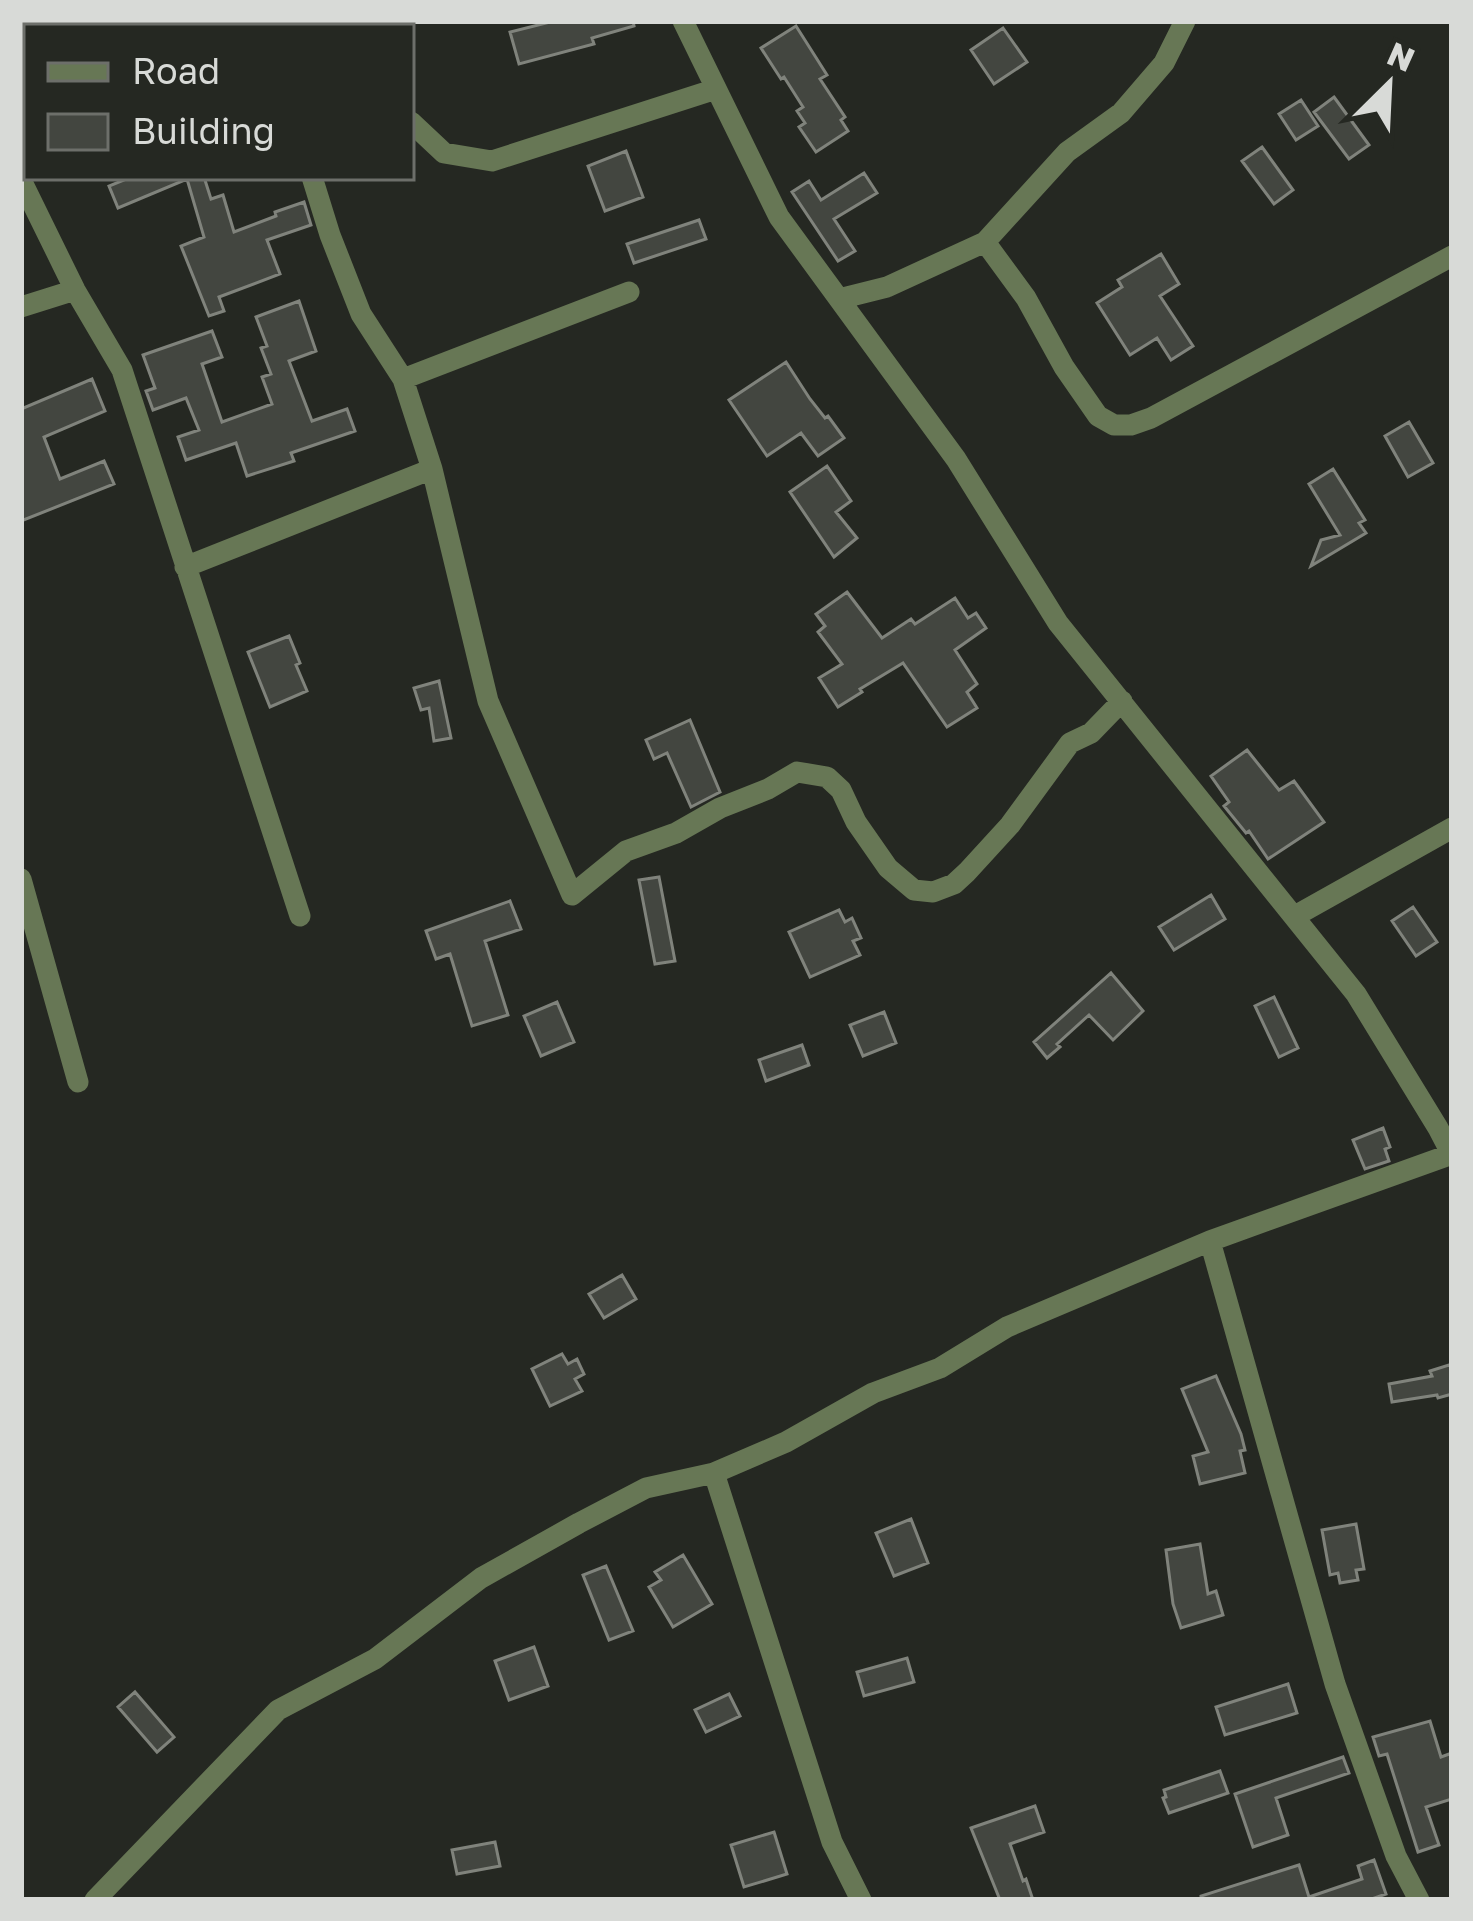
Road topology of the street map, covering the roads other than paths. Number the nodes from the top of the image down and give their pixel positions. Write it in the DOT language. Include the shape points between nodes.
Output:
graph roads {
  1 [pos="683,21"];
  2 [pos="1185,21"];
  3 [pos="716,89"];
  4 [pos="414,125"];
  5 [pos="21,180"];
  6 [pos="313,180"];
  7 [pos="985,242"];
  8 [pos="1452,256"];
  9 [pos="76,290"];
  10 [pos="629,292"];
  11 [pos="839,299"];
  12 [pos="21,308"];
  13 [pos="403,379"];
  14 [pos="432,469"];
  15 [pos="185,567"];
  16 [pos="1122,701"];
  17 [pos="1452,828"];
  18 [pos="21,878"];
  19 [pos="300,916"];
  20 [pos="1295,916"];
  21 [pos="78,1082"];
  22 [pos="1445,1124"];
  23 [pos="1452,1155"];
  24 [pos="1210,1241"];
  25 [pos="714,1474"];
  26 [pos="95,1900"];
  27 [pos="860,1900"];
  28 [pos="1419,1900"];
  1 -- 3 [label="street"];
  2 -- 7 [label="street" via="1164,63 1121,113 1067,152"];
  3 -- 4 [label="street" via="492,161 444,153"];
  3 -- 11 [label="street" via="778,217"];
  5 -- 9 [label="street"];
  6 -- 13 [label="street" via="361,314"];
  7 -- 8 [label="street" via="1098,416 1114,425 1151,418"];
  7 -- 11 [label="street" via="887,287"];
  9 -- 12 [label="street"];
  9 -- 15 [label="street" via="122,370"];
  10 -- 13 [label="street"];
  11 -- 16 [label="street" via="956,459 1058,623"];
  13 -- 14 [label="street"];
  14 -- 15 [label="street"];
  14 -- 16 [label="street" via="488,701 572,895 626,851 796,772 827,776 888,868 914,890 933,892 967,872 1070,742"];
  15 -- 19 [label="street"];
  16 -- 20 [label="street"];
  17 -- 20 [label="street"];
  18 -- 21 [label="street"];
  20 -- 22 [label="street"];
  22 -- 23 [label="street"];
  23 -- 24 [label="street"];
  24 -- 25 [label="street" via="1007,1327 940,1368"];
  24 -- 28 [label="street" via="1335,1684"];
  25 -- 26 [label="street" via="646,1488 579,1523 481,1578 375,1659 278,1710"];
  25 -- 27 [label="street" via="832,1842"];
}
